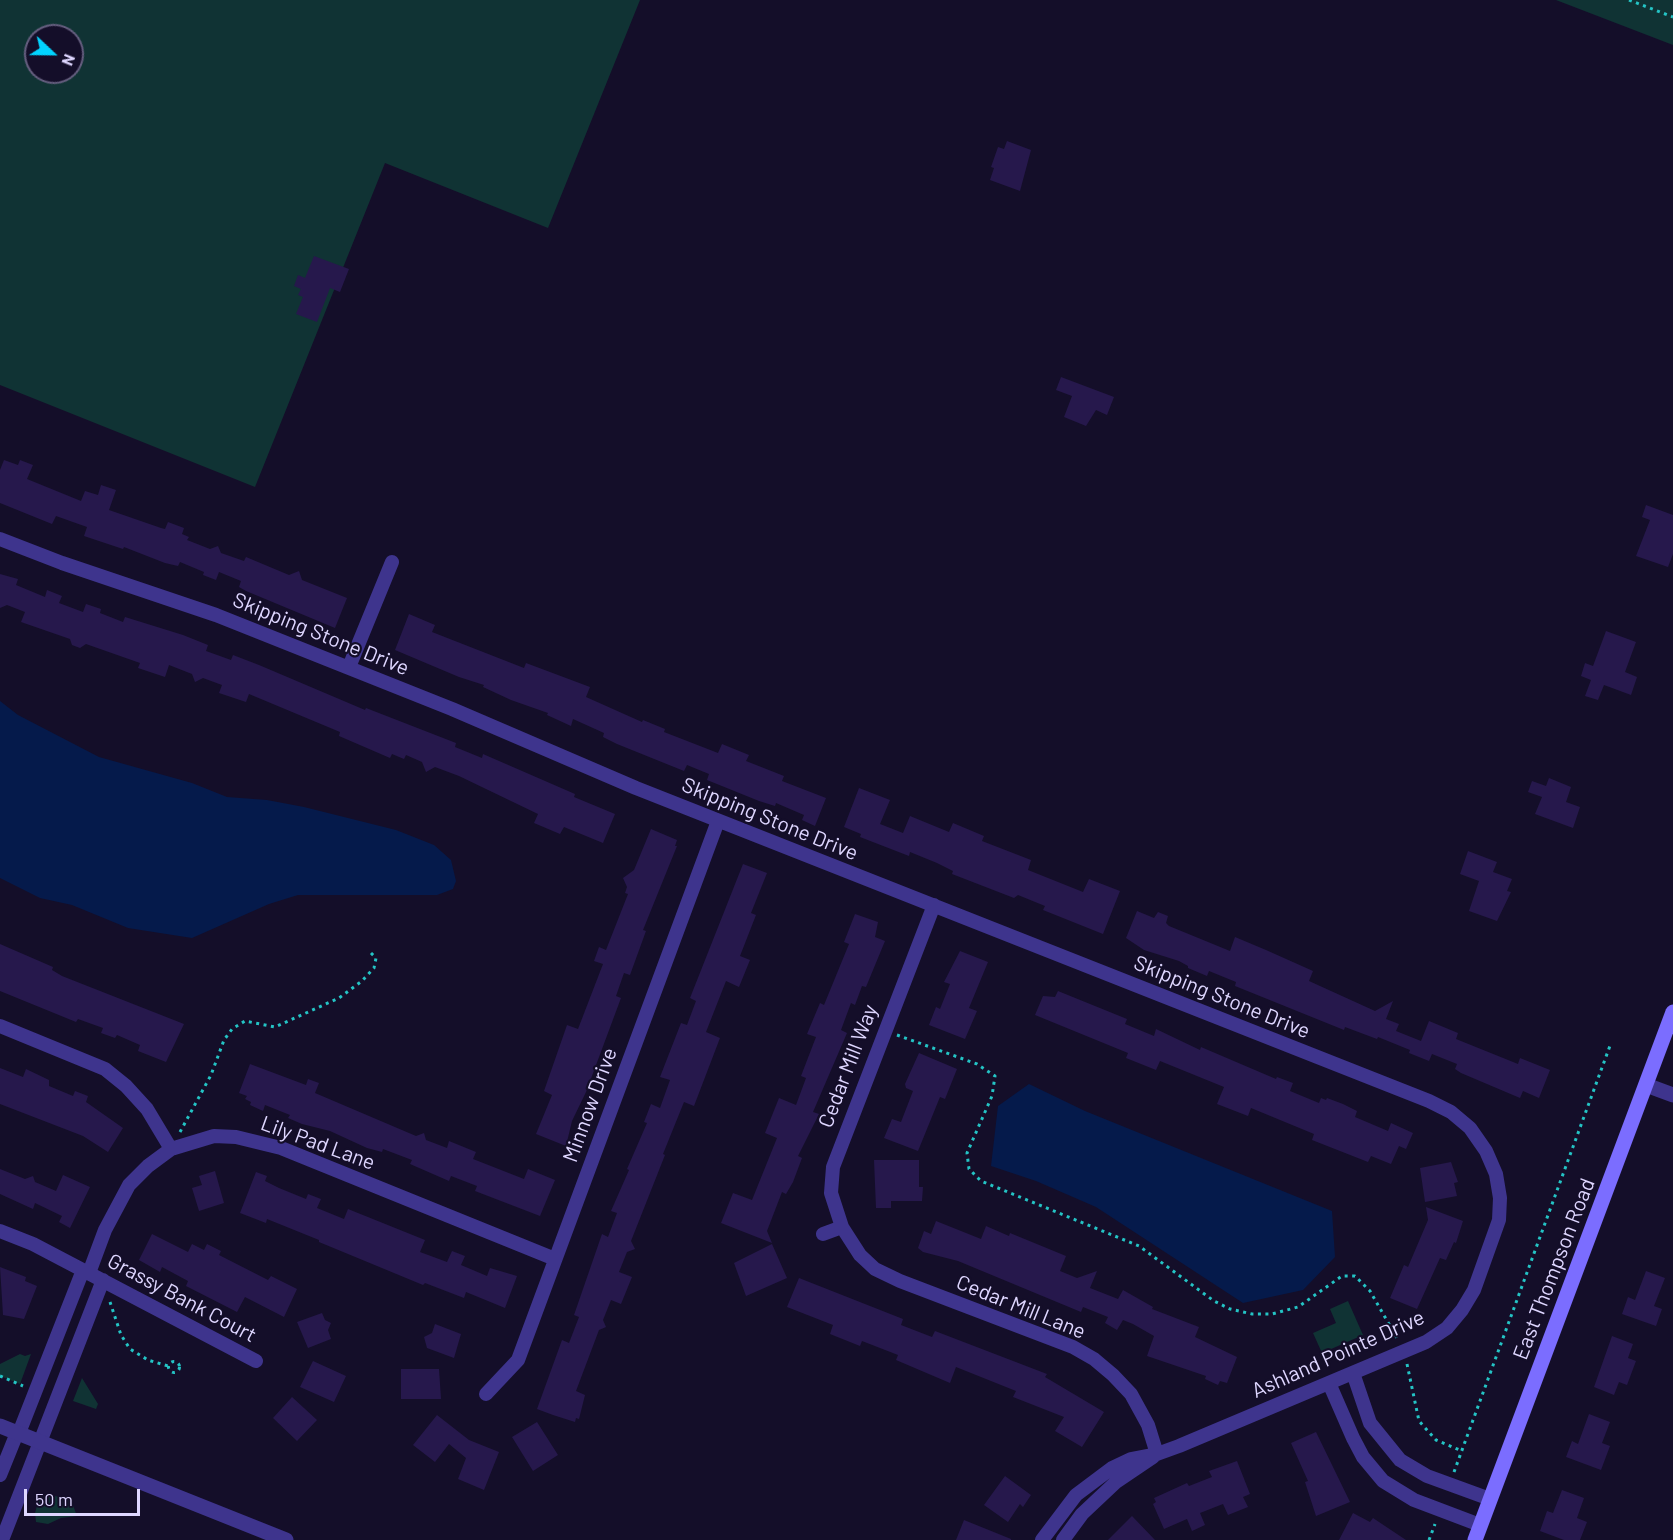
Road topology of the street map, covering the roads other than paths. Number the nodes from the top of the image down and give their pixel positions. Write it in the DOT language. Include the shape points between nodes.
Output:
graph roads {
  1 [pos="0,539"];
  2 [pos="392,562"];
  3 [pos="349,668"];
  4 [pos="718,821"];
  5 [pos="934,905"];
  6 [pos="1673,1012"];
  7 [pos="0,1026"];
  8 [pos="1646,1085"];
  9 [pos="1673,1095"];
  10 [pos="171,1149"];
  11 [pos="1496,1174"];
  12 [pos="842,1227"];
  13 [pos="0,1231"];
  14 [pos="823,1234"];
  15 [pos="555,1259"];
  16 [pos="86,1272"];
  17 [pos="103,1280"];
  18 [pos="256,1361"];
  19 [pos="1353,1373"];
  20 [pos="1329,1383"];
  21 [pos="486,1394"];
  22 [pos="0,1426"];
  23 [pos="18,1433"];
  24 [pos="1382,1440"];
  25 [pos="41,1443"];
  26 [pos="1361,1452"];
  27 [pos="1157,1454"];
  28 [pos="0,1475"];
  29 [pos="1490,1499"];
  30 [pos="1480,1525"];
  31 [pos="2,1540"];
  32 [pos="286,1540"];
  33 [pos="1042,1540"];
  34 [pos="1063,1540"];
  35 [pos="1475,1540"];
  1 -- 3 [label="street, Skipping Stone Drive" via="216,615"];
  2 -- 3 [label="street"];
  3 -- 4 [label="street, Skipping Stone Drive"];
  4 -- 5 [label="street, Skipping Stone Drive"];
  4 -- 15 [label="street, Minnow Drive"];
  5 -- 11 [label="street, Skipping Stone Drive" via="1451,1112 1470,1128"];
  5 -- 12 [label="street, Cedar Mill Way" via="833,1167 831,1193"];
  6 -- 8 [label="main road, East Thompson Road"];
  7 -- 10 [label="street" via="105,1069 147,1109"];
  8 -- 9 [label="street"];
  8 -- 29 [label="main road, East Thompson Road"];
  10 -- 15 [label="street, Lily Pad Lane" via="214,1136 281,1148"];
  10 -- 16 [label="street, Lily Pad Lane" via="129,1185"];
  11 -- 19 [label="street, Ashland Pointe Drive" via="1499,1221 1474,1290 1462,1310 1447,1328 1426,1342"];
  12 -- 14 [label="street"];
  12 -- 27 [label="street, Cedar Mill Lane" via="860,1255 875,1269 1073,1347 1094,1359 1131,1394 1148,1425"];
  13 -- 16 [label="street, Grassy Bank Court"];
  15 -- 21 [label="street, Minnow Drive" via="518,1360"];
  16 -- 17 [label="street, Grassy Bank Court"];
  16 -- 23 [label="street, Lily Pad Lane"];
  17 -- 18 [label="street, Grassy Bank Court"];
  17 -- 25 [label="street"];
  19 -- 20 [label="street, Ashland Pointe Drive"];
  19 -- 24 [label="street" via="1370,1423"];
  20 -- 26 [label="street"];
  20 -- 27 [label="street, Ashland Pointe Drive"];
  22 -- 23 [label="street"];
  23 -- 25 [label="street"];
  23 -- 28 [label="street, Lily Pad Lane"];
  24 -- 26 [label="street"];
  24 -- 29 [label="street" via="1409,1468"];
  25 -- 31 [label="street"];
  25 -- 32 [label="street"];
  26 -- 30 [label="street" via="1395,1491"];
  27 -- 33 [label="street, Ashland Pointe Drive" via="1112,1468 1076,1495"];
  27 -- 34 [label="street, Ashland Pointe Drive" via="1116,1482 1082,1514"];
  29 -- 30 [label="main road, East Thompson Road"];
  30 -- 35 [label="main road, East Thompson Road"];
}
